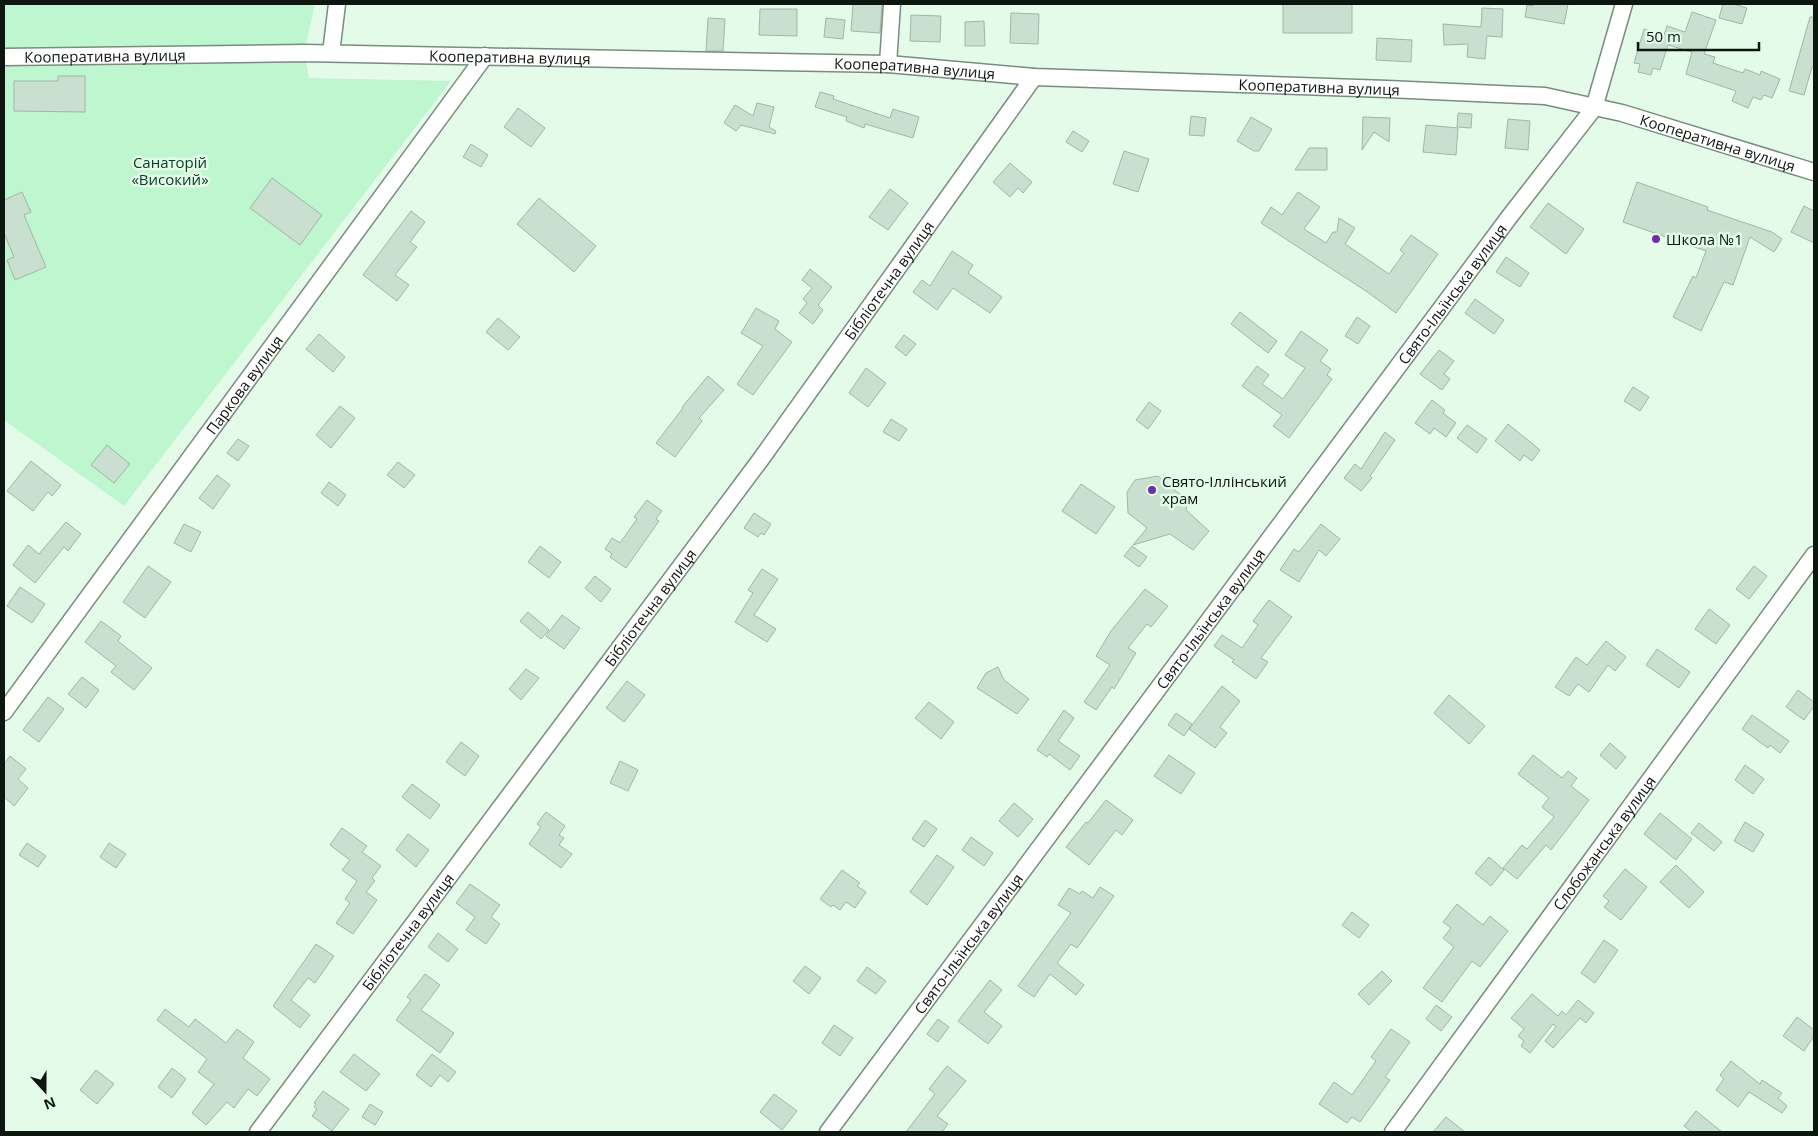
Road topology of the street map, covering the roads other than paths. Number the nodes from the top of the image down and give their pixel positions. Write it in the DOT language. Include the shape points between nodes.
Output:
graph roads {
  1 [pos="337,4"];
  2 [pos="892,4"];
  3 [pos="1624,4"];
  4 [pos="331,54"];
  5 [pos="485,56"];
  6 [pos="4,57"];
  7 [pos="888,64"];
  8 [pos="1034,77"];
  9 [pos="1594,108"];
  10 [pos="1814,172"];
  11 [pos="1814,555"];
  12 [pos="4,712"];
  13 [pos="258,1132"];
  14 [pos="828,1132"];
  15 [pos="1393,1132"];
  1 -- 4 [label="street"];
  2 -- 7 [label="street"];
  3 -- 9 [label="street"];
  4 -- 5 [label="street, Кооперативна вулиця"];
  4 -- 6 [label="street, Кооперативна вулиця"];
  5 -- 7 [label="street, Кооперативна вулиця"];
  5 -- 12 [label="street, Паркова вулиця"];
  7 -- 8 [label="street, Кооперативна вулиця"];
  8 -- 9 [label="street, Кооперативна вулиця" via="1545,96"];
  8 -- 13 [label="street, Бібліотечна вулиця" via="761,459"];
  9 -- 10 [label="street, Кооперативна вулиця" via="1632,115"];
  9 -- 14 [label="street, Свято-Ільїнська вулиця" via="1492,240"];
  11 -- 15 [label="street, Слобожанська вулиця"];
}
